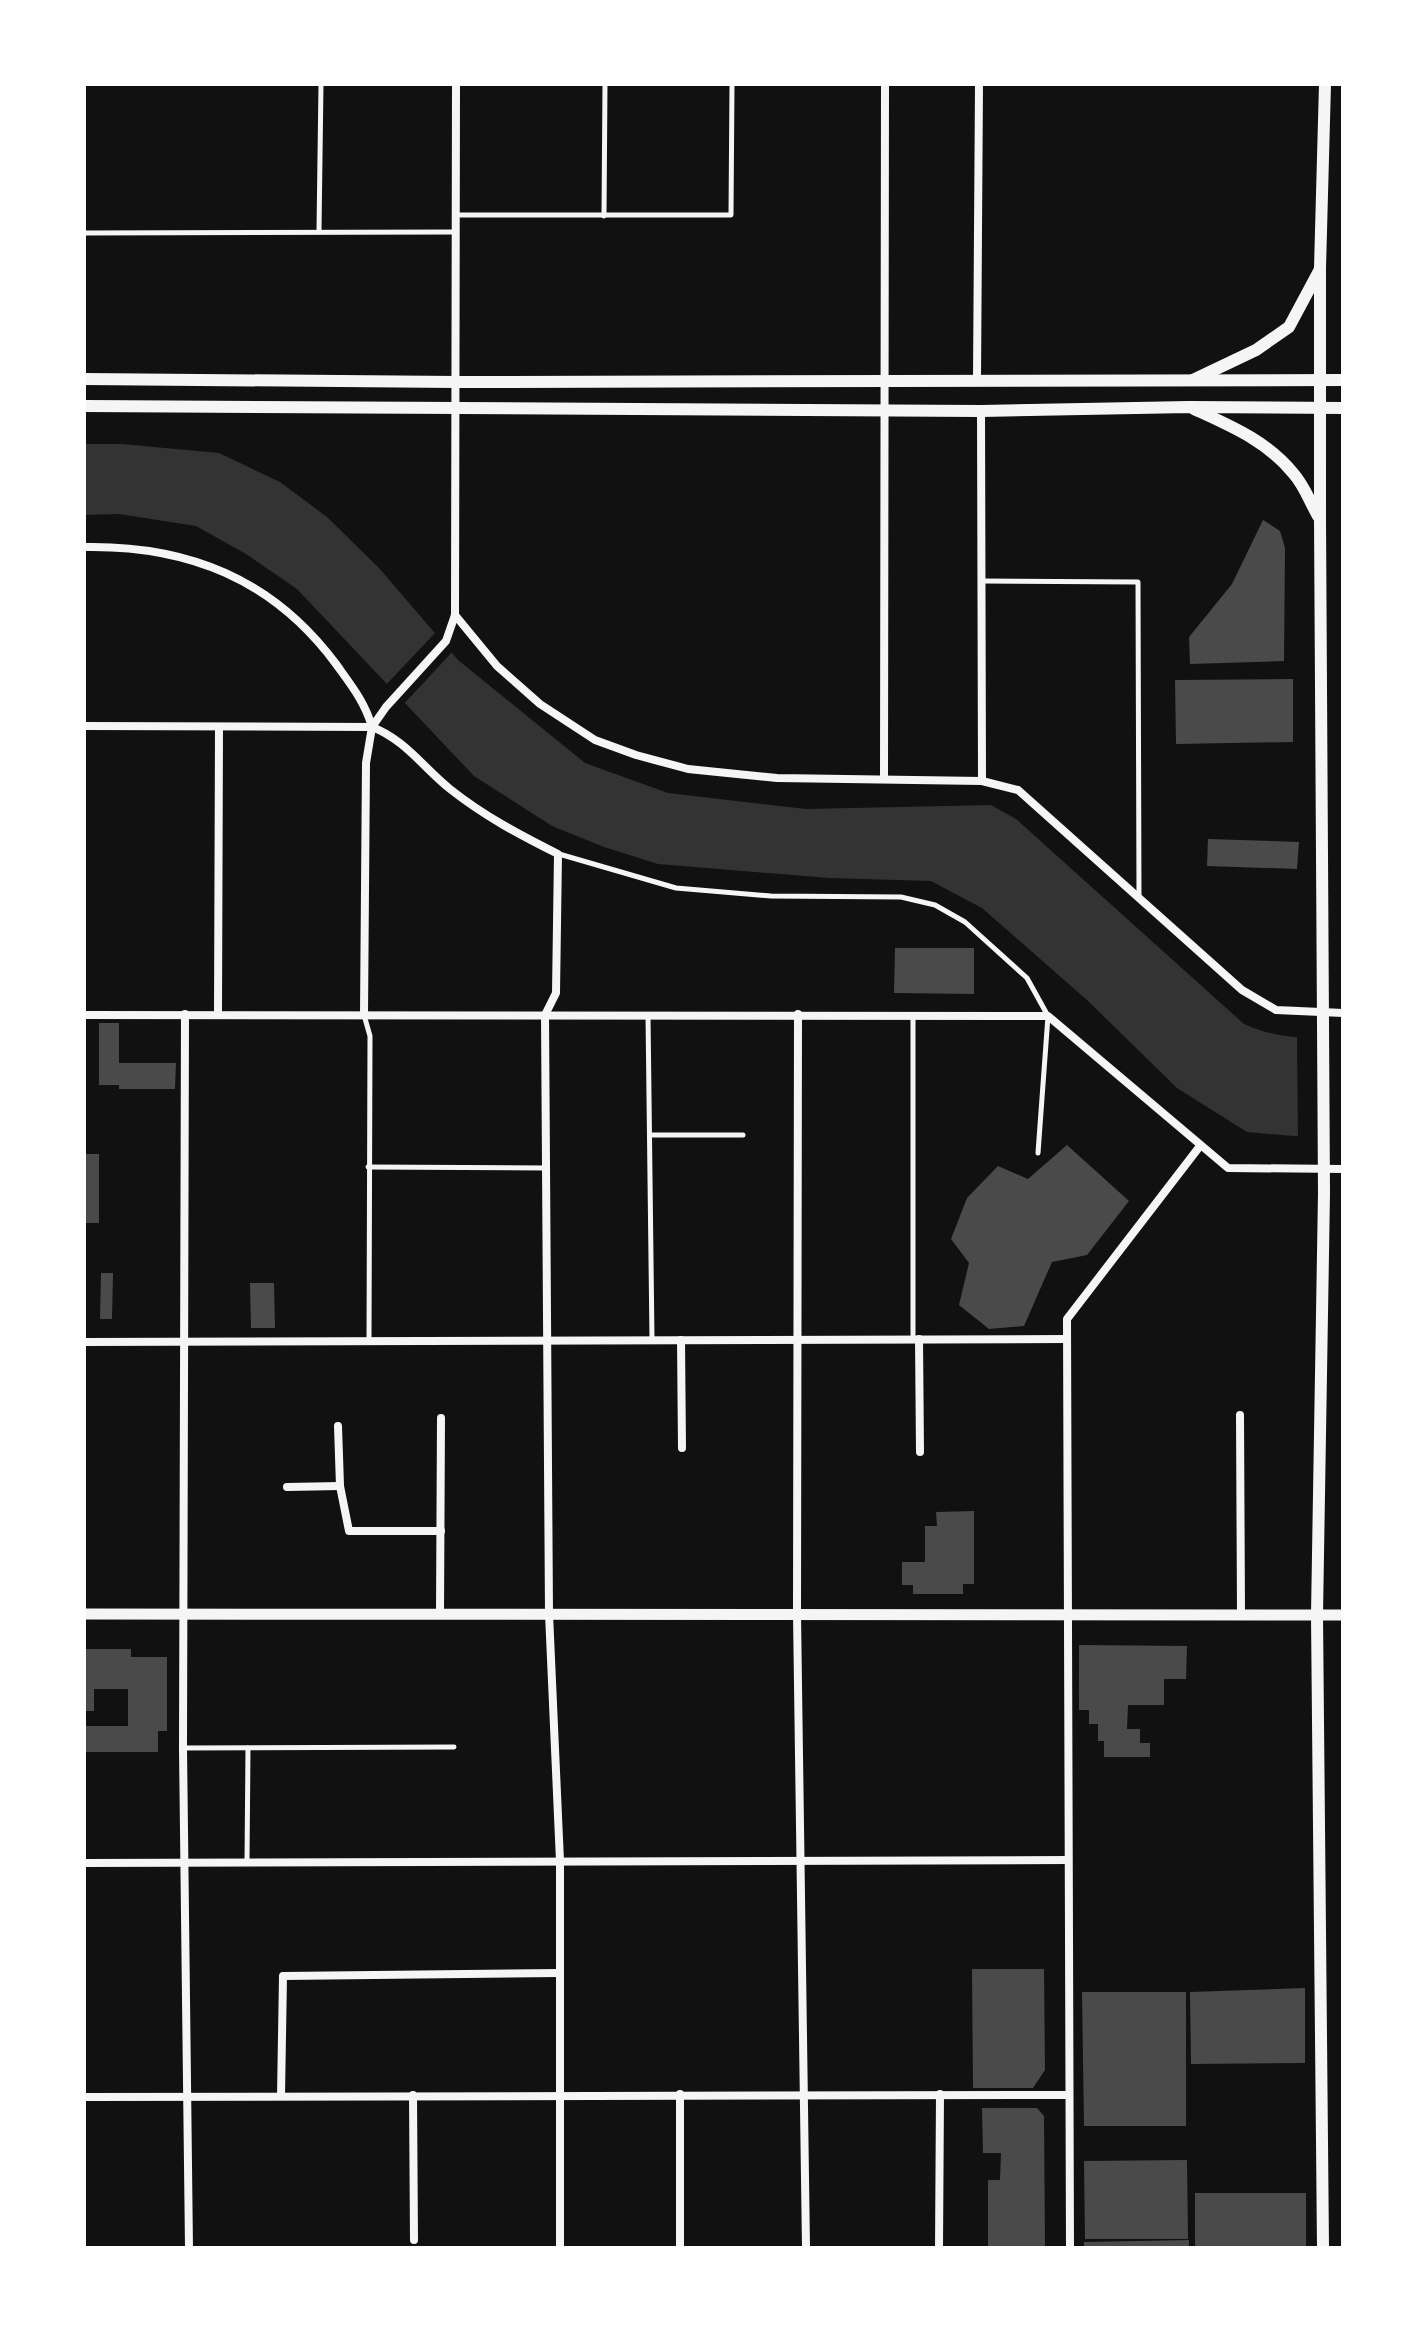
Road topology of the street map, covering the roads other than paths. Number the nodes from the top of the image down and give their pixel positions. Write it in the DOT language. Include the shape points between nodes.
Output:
graph roads {
  1 [pos="321,84"];
  2 [pos="456,84"];
  3 [pos="605,84"];
  4 [pos="732,84"];
  5 [pos="885,84"];
  6 [pos="979,84"];
  7 [pos="1325,84"];
  8 [pos="456,215"];
  9 [pos="604,216"];
  10 [pos="319,230"];
  11 [pos="456,232"];
  12 [pos="84,233"];
  13 [pos="1320,268"];
  14 [pos="84,379"];
  15 [pos="977,380"];
  16 [pos="1320,380"];
  17 [pos="1343,380"];
  18 [pos="456,382"];
  19 [pos="886,382"];
  20 [pos="1188,382"];
  21 [pos="84,406"];
  22 [pos="456,407"];
  23 [pos="1189,407"];
  24 [pos="1343,408"];
  25 [pos="1320,409"];
  26 [pos="885,411"];
  27 [pos="981,411"];
  28 [pos="1320,519"];
  29 [pos="84,547"];
  30 [pos="982,581"];
  31 [pos="455,615"];
  32 [pos="84,726"];
  33 [pos="219,727"];
  34 [pos="372,727"];
  35 [pos="884,779"];
  36 [pos="982,781"];
  37 [pos="558,854"];
  38 [pos="1139,897"];
  39 [pos="1343,1013"];
  40 [pos="185,1014"];
  41 [pos="218,1014"];
  42 [pos="364,1014"];
  43 [pos="648,1014"];
  44 [pos="798,1014"];
  45 [pos="913,1014"];
  46 [pos="1323,1014"];
  47 [pos="84,1015"];
  48 [pos="545,1015"];
  49 [pos="1048,1016"];
  50 [pos="650,1135"];
  51 [pos="743,1135"];
  52 [pos="1200,1146"];
  53 [pos="1038,1153"];
  54 [pos="368,1167"];
  55 [pos="547,1168"];
  56 [pos="1343,1169"];
  57 [pos="1323,1170"];
  58 [pos="916,1339"];
  59 [pos="1067,1339"];
  60 [pos="549,1340"];
  61 [pos="652,1340"];
  62 [pos="681,1340"];
  63 [pos="797,1340"];
  64 [pos="369,1341"];
  65 [pos="84,1342"];
  66 [pos="184,1342"];
  67 [pos="1240,1415"];
  68 [pos="441,1418"];
  69 [pos="338,1426"];
  70 [pos="682,1448"];
  71 [pos="920,1452"];
  72 [pos="340,1486"];
  73 [pos="287,1487"];
  74 [pos="441,1531"];
  75 [pos="84,1614"];
  76 [pos="183,1614"];
  77 [pos="440,1614"];
  78 [pos="549,1614"];
  79 [pos="797,1614"];
  80 [pos="1068,1614"];
  81 [pos="1241,1614"];
  82 [pos="1317,1615"];
  83 [pos="1343,1615"];
  84 [pos="454,1747"];
  85 [pos="183,1748"];
  86 [pos="248,1748"];
  87 [pos="801,1860"];
  88 [pos="1068,1860"];
  89 [pos="560,1861"];
  90 [pos="247,1862"];
  91 [pos="84,1863"];
  92 [pos="184,1863"];
  93 [pos="560,1973"];
  94 [pos="680,2094"];
  95 [pos="804,2094"];
  96 [pos="940,2094"];
  97 [pos="413,2095"];
  98 [pos="560,2095"];
  99 [pos="1069,2095"];
  100 [pos="281,2096"];
  101 [pos="84,2097"];
  102 [pos="186,2097"];
  103 [pos="414,2240"];
  104 [pos="189,2248"];
  105 [pos="560,2248"];
  106 [pos="680,2248"];
  107 [pos="806,2248"];
  108 [pos="939,2248"];
  109 [pos="1070,2248"];
  110 [pos="1323,2248"];
  1 -- 10 [label="lane"];
  2 -- 8 [label="street"];
  3 -- 9 [label="lane"];
  4 -- 9 [label="lane" via="731,215"];
  5 -- 19 [label="street"];
  6 -- 15 [label="street"];
  7 -- 13 [label="main road"];
  8 -- 9 [label="lane"];
  8 -- 11 [label="street"];
  10 -- 11 [label="lane"];
  10 -- 12 [label="lane"];
  11 -- 18 [label="street"];
  13 -- 16 [label="main road"];
  13 -- 20 [label="main road" via="1289,327 1256,350"];
  14 -- 18 [label="main road"];
  15 -- 19 [label="main road"];
  15 -- 20 [label="main road"];
  16 -- 17 [label="main road"];
  16 -- 20 [label="main road"];
  16 -- 25 [label="main road"];
  18 -- 19 [label="main road"];
  18 -- 22 [label="street"];
  19 -- 26 [label="street"];
  21 -- 22 [label="main road"];
  22 -- 26 [label="main road"];
  22 -- 31 [label="street"];
  23 -- 25 [label="main road"];
  23 -- 27 [label="main road"];
  23 -- 28 [label="main road" via="1272,450 1295,475"];
  24 -- 25 [label="main road"];
  25 -- 28 [label="main road"];
  26 -- 27 [label="main road"];
  26 -- 35 [label="street"];
  27 -- 30 [label="street"];
  28 -- 46 [label="main road"];
  29 -- 34 [label="street" via="124,547 187,558 257,588 285,607 318,641 367,706"];
  30 -- 36 [label="street"];
  30 -- 38 [label="lane" via="1138,582"];
  31 -- 34 [label="street" via="446,641"];
  31 -- 35 [label="street" via="508,676 595,740 688,769 777,778"];
  32 -- 33 [label="street"];
  33 -- 34 [label="street"];
  33 -- 41 [label="street"];
  34 -- 37 [label="street" via="391,734 449,788 509,831"];
  34 -- 42 [label="street" via="366,763"];
  35 -- 36 [label="street"];
  36 -- 38 [label="street" via="1018,790"];
  37 -- 48 [label="street" via="556,993"];
  37 -- 49 [label="lane" via="676,888 771,896 901,897 935,905 965,922 1027,978"];
  38 -- 46 [label="street" via="1242,990 1276,1010"];
  39 -- 46 [label="street"];
  40 -- 41 [label="street"];
  40 -- 47 [label="street"];
  40 -- 66 [label="street"];
  41 -- 42 [label="street"];
  42 -- 48 [label="street"];
  42 -- 54 [label="lane" via="370,1036"];
  43 -- 44 [label="street"];
  43 -- 48 [label="street"];
  43 -- 50 [label="lane"];
  44 -- 45 [label="street"];
  44 -- 63 [label="street"];
  45 -- 49 [label="street"];
  45 -- 58 [label="lane"];
  46 -- 57 [label="main road"];
  48 -- 55 [label="street"];
  49 -- 52 [label="street"];
  49 -- 53 [label="lane"];
  50 -- 51 [label="lane"];
  50 -- 61 [label="lane"];
  52 -- 57 [label="street" via="1228,1168"];
  52 -- 59 [label="street" via="1067,1319"];
  54 -- 55 [label="lane"];
  54 -- 64 [label="lane"];
  55 -- 60 [label="street"];
  56 -- 57 [label="street"];
  57 -- 82 [label="main road"];
  58 -- 59 [label="street"];
  58 -- 63 [label="street"];
  58 -- 71 [label="street"];
  59 -- 80 [label="street"];
  60 -- 61 [label="street"];
  60 -- 64 [label="street"];
  60 -- 78 [label="street"];
  61 -- 62 [label="street"];
  62 -- 63 [label="street"];
  62 -- 70 [label="street"];
  63 -- 79 [label="street"];
  64 -- 66 [label="street"];
  65 -- 66 [label="street"];
  66 -- 76 [label="street"];
  67 -- 81 [label="street"];
  68 -- 74 [label="street"];
  69 -- 72 [label="street"];
  72 -- 73 [label="street"];
  72 -- 74 [label="street" via="349,1531"];
  74 -- 77 [label="street"];
  75 -- 76 [label="street"];
  76 -- 77 [label="street"];
  76 -- 85 [label="street"];
  77 -- 78 [label="street"];
  78 -- 79 [label="street"];
  78 -- 89 [label="street"];
  79 -- 80 [label="street"];
  79 -- 87 [label="street"];
  80 -- 81 [label="street"];
  80 -- 88 [label="street"];
  81 -- 82 [label="street"];
  82 -- 83 [label="street"];
  82 -- 110 [label="main road"];
  84 -- 86 [label="lane"];
  85 -- 86 [label="lane"];
  85 -- 92 [label="street"];
  86 -- 90 [label="lane"];
  87 -- 88 [label="street"];
  87 -- 89 [label="street"];
  87 -- 95 [label="street"];
  88 -- 99 [label="street"];
  89 -- 90 [label="street"];
  89 -- 93 [label="street"];
  90 -- 92 [label="street"];
  91 -- 92 [label="street"];
  92 -- 102 [label="street"];
  93 -- 98 [label="street"];
  93 -- 100 [label="street" via="283,1976"];
  94 -- 95 [label="street"];
  94 -- 98 [label="street"];
  94 -- 106 [label="street"];
  95 -- 96 [label="street"];
  95 -- 107 [label="street"];
  96 -- 99 [label="street"];
  96 -- 108 [label="street"];
  97 -- 98 [label="street"];
  97 -- 100 [label="street"];
  97 -- 103 [label="street"];
  98 -- 105 [label="street"];
  99 -- 109 [label="street"];
  100 -- 102 [label="street"];
  101 -- 102 [label="street"];
  102 -- 104 [label="street"];
}
